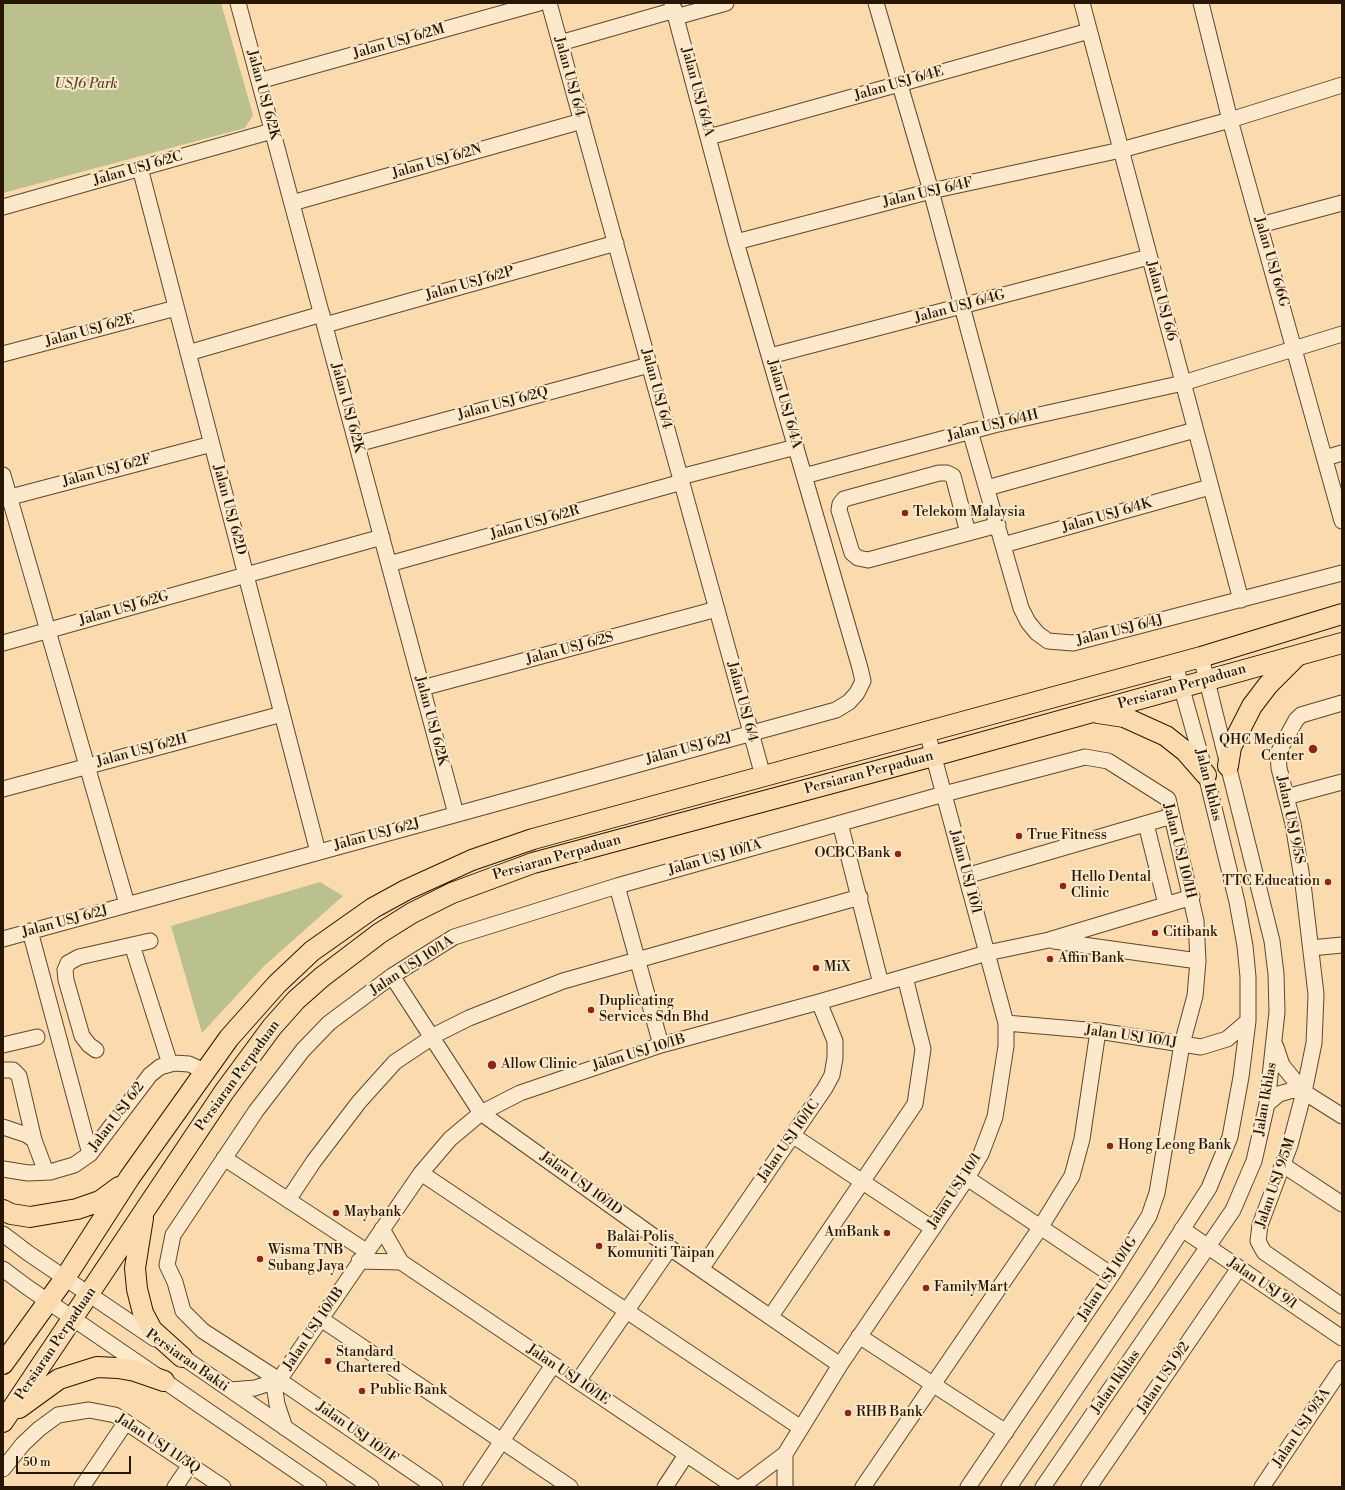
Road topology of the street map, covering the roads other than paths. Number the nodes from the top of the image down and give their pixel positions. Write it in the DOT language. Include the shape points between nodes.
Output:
graph roads {
  1 [pos="238,3"];
  2 [pos="539,3"];
  3 [pos="549,3"];
  4 [pos="726,3"];
  5 [pos="876,3"];
  6 [pos="1082,3"];
  7 [pos="1201,3"];
  8 [pos="674,10"];
  9 [pos="1089,31"];
  10 [pos="560,43"];
  11 [pos="259,81"];
  12 [pos="899,84"];
  13 [pos="1342,85"];
  14 [pos="1230,120"];
  15 [pos="582,121"];
  16 [pos="272,131"];
  17 [pos="709,137"];
  18 [pos="1121,150"];
  19 [pos="140,168"];
  20 [pos="931,191"];
  21 [pos="292,203"];
  22 [pos="1342,203"];
  23 [pos="3,207"];
  24 [pos="1260,226"];
  25 [pos="736,242"];
  26 [pos="616,243"];
  27 [pos="1149,257"];
  28 [pos="963,306"];
  29 [pos="176,308"];
  30 [pos="323,320"];
  31 [pos="1342,334"];
  32 [pos="1295,349"];
  33 [pos="188,353"];
  34 [pos="3,354"];
  35 [pos="770,356"];
  36 [pos="649,365"];
  37 [pos="1183,383"];
  38 [pos="994,425"];
  39 [pos="1195,430"];
  40 [pos="970,431"];
  41 [pos="212,444"];
  42 [pos="357,444"];
  43 [pos="796,447"];
  44 [pos="1342,453"];
  45 [pos="1325,458"];
  46 [pos="3,475"];
  47 [pos="804,476"];
  48 [pos="681,480"];
  49 [pos="1210,487"];
  50 [pos="987,488"];
  51 [pos="6,498"];
  52 [pos="1342,521"];
  53 [pos="998,525"];
  54 [pos="968,533"];
  55 [pos="382,537"];
  56 [pos="1003,545"];
  57 [pos="389,564"];
  58 [pos="1342,573"];
  59 [pos="246,575"];
  60 [pos="1241,600"];
  61 [pos="717,609"];
  62 [pos="1342,614"];
  63 [pos="48,630"];
  64 [pos="1342,642"];
  65 [pos="3,643"];
  66 [pos="1300,653"];
  67 [pos="1201,657"];
  68 [pos="1176,664"];
  69 [pos="1208,679"];
  70 [pos="1182,687"];
  71 [pos="422,688"];
  72 [pos="1342,703"];
  73 [pos="1092,712"];
  74 [pos="282,714"];
  75 [pos="751,732"];
  76 [pos="927,732"];
  77 [pos="933,756"];
  78 [pos="87,766"];
  79 [pos="1228,766"];
  80 [pos="1206,775"];
  81 [pos="763,776"];
  82 [pos="1342,782"];
  83 [pos="3,789"];
  84 [pos="944,794"];
  85 [pos="1286,797"];
  86 [pos="456,814"];
  87 [pos="1172,816"];
  88 [pos="840,823"];
  89 [pos="1146,824"];
  90 [pos="318,852"];
  91 [pos="966,876"];
  92 [pos="617,886"];
  93 [pos="860,897"];
  94 [pos="1192,897"];
  95 [pos="127,904"];
  96 [pos="1166,904"];
  97 [pos="30,931"];
  98 [pos="3,939"];
  99 [pos="1049,940"];
  100 [pos="150,941"];
  101 [pos="1342,944"];
  102 [pos="132,945"];
  103 [pos="1311,948"];
  104 [pos="987,953"];
  105 [pos="638,960"];
  106 [pos="1198,961"];
  107 [pos="392,976"];
  108 [pos="906,977"];
  109 [pos="881,984"];
  110 [pos="819,1002"];
  111 [pos="1248,1020"];
  112 [pos="1006,1023"];
  113 [pos="1098,1031"];
  114 [pos="36,1037"];
  115 [pos="432,1037"];
  116 [pos="1275,1043"];
  117 [pos="1182,1044"];
  118 [pos="3,1045"];
  119 [pos="661,1045"];
  120 [pos="96,1050"];
  121 [pos="170,1064"];
  122 [pos="3,1070"];
  123 [pos="205,1071"];
  124 [pos="1304,1092"];
  125 [pos="1267,1104"];
  126 [pos="481,1113"];
  127 [pos="1342,1116"];
  128 [pos="3,1127"];
  129 [pos="792,1135"];
  130 [pos="34,1140"];
  131 [pos="90,1154"];
  132 [pos="224,1158"];
  133 [pos="1283,1164"];
  134 [pos="3,1168"];
  135 [pos="46,1172"];
  136 [pos="421,1173"];
  137 [pos="130,1177"];
  138 [pos="967,1178"];
  139 [pos="862,1182"];
  140 [pos="288,1200"];
  141 [pos="1342,1204"];
  142 [pos="3,1210"];
  143 [pos="144,1212"];
  144 [pos="932,1228"];
  145 [pos="1040,1228"];
  146 [pos="382,1229"];
  147 [pos="1182,1230"];
  148 [pos="3,1234"];
  149 [pos="670,1248"];
  150 [pos="1209,1248"];
  151 [pos="363,1256"];
  152 [pos="401,1262"];
  153 [pos="1239,1268"];
  154 [pos="3,1269"];
  155 [pos="701,1269"];
  156 [pos="1112,1275"];
  157 [pos="65,1278"];
  158 [pos="90,1294"];
  159 [pos="49,1302"];
  160 [pos="1342,1306"];
  161 [pos="626,1311"];
  162 [pos="771,1316"];
  163 [pos="73,1318"];
  164 [pos="322,1319"];
  165 [pos="859,1336"];
  166 [pos="1342,1338"];
  167 [pos="182,1357"];
  168 [pos="3,1364"];
  169 [pos="553,1365"];
  170 [pos="840,1365"];
  171 [pos="1342,1368"];
  172 [pos="279,1380"];
  173 [pos="164,1381"];
  174 [pos="578,1381"];
  175 [pos="933,1383"];
  176 [pos="231,1390"];
  177 [pos="3,1421"];
  178 [pos="126,1422"];
  179 [pos="285,1428"];
  180 [pos="801,1428"];
  181 [pos="1006,1432"];
  182 [pos="503,1441"];
  183 [pos="785,1454"];
  184 [pos="686,1455"];
  185 [pos="190,1465"];
  186 [pos="3,1469"];
  187 [pos="82,1487"];
  188 [pos="175,1487"];
  189 [pos="223,1487"];
  190 [pos="319,1487"];
  191 [pos="371,1487"];
  192 [pos="435,1487"];
  193 [pos="471,1487"];
  194 [pos="570,1487"];
  195 [pos="665,1487"];
  196 [pos="735,1487"];
  197 [pos="742,1487"];
  198 [pos="785,1487"];
  199 [pos="863,1487"];
  200 [pos="968,1487"];
  201 [pos="1009,1487"];
  202 [pos="1043,1487"];
  203 [pos="1089,1487"];
  204 [pos="1262,1487"];
  1 -- 11 [label="street, Jalan USJ 6/2K"];
  2 -- 11 [label="street, Jalan USJ 6/2M"];
  3 -- 10 [label="street, Jalan USJ 6/4"];
  4 -- 8 [label="street"];
  5 -- 12 [label="street"];
  6 -- 9 [label="street, Jalan USJ 6/6"];
  7 -- 14 [label="street, Jalan USJ 6/6G"];
  8 -- 10 [label="street"];
  8 -- 17 [label="street, Jalan USJ 6/4A"];
  9 -- 12 [label="street, Jalan USJ 6/4E"];
  9 -- 18 [label="street, Jalan USJ 6/6"];
  10 -- 15 [label="street, Jalan USJ 6/4"];
  11 -- 16 [label="street, Jalan USJ 6/2K"];
  12 -- 17 [label="street, Jalan USJ 6/4E"];
  12 -- 20 [label="street"];
  13 -- 14 [label="street, Jalan USJ 6/4F"];
  14 -- 18 [label="street, Jalan USJ 6/4F"];
  14 -- 24 [label="street, Jalan USJ 6/6G"];
  15 -- 21 [label="street, Jalan USJ 6/2N"];
  15 -- 26 [label="street, Jalan USJ 6/4"];
  16 -- 19 [label="street, Jalan USJ 6/2C"];
  16 -- 21 [label="street, Jalan USJ 6/2K"];
  17 -- 25 [label="street, Jalan USJ 6/4A"];
  18 -- 20 [label="street, Jalan USJ 6/4F"];
  18 -- 27 [label="street, Jalan USJ 6/6"];
  19 -- 23 [label="street, Jalan USJ 6/2C"];
  19 -- 29 [label="street, Jalan USJ 6/2D"];
  20 -- 25 [label="street, Jalan USJ 6/4F"];
  20 -- 28 [label="street"];
  21 -- 30 [label="street, Jalan USJ 6/2K"];
  22 -- 24 [label="street"];
  24 -- 32 [label="street, Jalan USJ 6/6G"];
  25 -- 35 [label="street, Jalan USJ 6/4A"];
  26 -- 30 [label="street, Jalan USJ 6/2P"];
  26 -- 36 [label="street, Jalan USJ 6/4"];
  27 -- 28 [label="street, Jalan USJ 6/4G"];
  27 -- 37 [label="street, Jalan USJ 6/6"];
  28 -- 35 [label="street, Jalan USJ 6/4G"];
  28 -- 38 [label="street"];
  29 -- 33 [label="street, Jalan USJ 6/2D"];
  29 -- 34 [label="street, Jalan USJ 6/2E"];
  30 -- 33 [label="street, Jalan USJ 6/2P"];
  30 -- 42 [label="street, Jalan USJ 6/2K"];
  31 -- 32 [label="street, Jalan USJ 6/4H"];
  32 -- 37 [label="street, Jalan USJ 6/4H"];
  32 -- 45 [label="street, Jalan USJ 6/6G"];
  33 -- 41 [label="street, Jalan USJ 6/2D"];
  35 -- 43 [label="street, Jalan USJ 6/4A"];
  36 -- 42 [label="street, Jalan USJ 6/2Q"];
  36 -- 48 [label="street, Jalan USJ 6/4"];
  37 -- 38 [label="street, Jalan USJ 6/4H"];
  37 -- 39 [label="street, Jalan USJ 6/6"];
  38 -- 40 [label="street, Jalan USJ 6/4H"];
  39 -- 49 [label="street, Jalan USJ 6/6"];
  39 -- 50 [label="street"];
  40 -- 47 [label="street, Jalan USJ 6/4H"];
  40 -- 50 [label="street, Jalan USJ 6/4J"];
  41 -- 51 [label="street, Jalan USJ 6/2F"];
  41 -- 59 [label="street, Jalan USJ 6/2D"];
  42 -- 55 [label="street, Jalan USJ 6/2K"];
  43 -- 47 [label="street, Jalan USJ 6/4A"];
  43 -- 48 [label="street, Jalan USJ 6/2R"];
  44 -- 45 [label="street"];
  45 -- 52 [label="street, Jalan USJ 6/6G"];
  46 -- 51 [label="street"];
  47 -- 75 [label="street, Jalan USJ 6/4A" via="863,681 849,702 836,710"];
  48 -- 57 [label="street, Jalan USJ 6/2R"];
  48 -- 61 [label="street, Jalan USJ 6/4"];
  49 -- 56 [label="street, Jalan USJ 6/4K"];
  49 -- 60 [label="street, Jalan USJ 6/6"];
  50 -- 53 [label="street, Jalan USJ 6/4J"];
  51 -- 63 [label="street"];
  53 -- 54 [label="street"];
  53 -- 56 [label="street, Jalan USJ 6/4J"];
  54 -- 54 [label="street" via="868,560 858,558 852,553 839,510 840,504 844,499 947,473 953,476"];
  55 -- 57 [label="street, Jalan USJ 6/2K"];
  55 -- 59 [label="street, Jalan USJ 6/2G"];
  56 -- 60 [label="street, Jalan USJ 6/4J" via="1020,608 1032,627 1048,641 1073,643"];
  57 -- 71 [label="street, Jalan USJ 6/2K"];
  58 -- 60 [label="street, Jalan USJ 6/4J"];
  59 -- 63 [label="street, Jalan USJ 6/2G"];
  59 -- 74 [label="street, Jalan USJ 6/2D"];
  61 -- 71 [label="street, Jalan USJ 6/2S"];
  61 -- 75 [label="street, Jalan USJ 6/4"];
  62 -- 67 [label="main road, Persiaran Perpaduan"];
  63 -- 65 [label="street, Jalan USJ 6/2G"];
  63 -- 78 [label="street"];
  64 -- 66 [label="main road, Persiaran Perpaduan"];
  66 -- 69 [label="main road, Persiaran Perpaduan"];
  66 -- 79 [label="main road" via="1271,681 1252,706 1231,747"];
  67 -- 68 [label="main road, Persiaran Perpaduan"];
  67 -- 69 [label="street, Jalan Ikhlas"];
  68 -- 70 [label="street, Jalan Ikhlas"];
  68 -- 76 [label="main road, Persiaran Perpaduan"];
  69 -- 70 [label="main road, Persiaran Perpaduan"];
  69 -- 79 [label="street, Jalan Ikhlas"];
  70 -- 73 [label="main road, Persiaran Perpaduan"];
  70 -- 80 [label="street, Jalan Ikhlas"];
  71 -- 86 [label="street, Jalan USJ 6/2K"];
  72 -- 85 [label="street, Jalan USJ 9/5S" via="1306,712 1296,720 1278,753"];
  73 -- 77 [label="main road, Persiaran Perpaduan"];
  73 -- 80 [label="main road" via="1124,717 1166,736 1185,751"];
  74 -- 78 [label="street, Jalan USJ 6/2H"];
  74 -- 90 [label="street, Jalan USJ 6/2D"];
  75 -- 81 [label="street, Jalan USJ 6/4"];
  75 -- 86 [label="street, Jalan USJ 6/2J"];
  76 -- 77 [label="street, Jalan USJ 10/1"];
  76 -- 81 [label="main road, Persiaran Perpaduan"];
  77 -- 84 [label="street, Jalan USJ 10/1"];
  77 -- 143 [label="main road, Persiaran Perpaduan" via="533,863 452,894 412,913 355,951 296,1000 250,1056"];
  78 -- 83 [label="street, Jalan USJ 6/2H"];
  78 -- 95 [label="street"];
  79 -- 116 [label="street, Jalan Ikhlas" via="1272,941 1276,974"];
  80 -- 111 [label="street, Jalan Ikhlas" via="1245,946"];
  81 -- 123 [label="main road, Persiaran Perpaduan" via="502,849 406,890 373,908 312,951 251,1012"];
  82 -- 85 [label="street"];
  84 -- 87 [label="street, Jalan USJ 10/1H" via="1084,757 1108,761 1168,799"];
  84 -- 88 [label="street, Jalan USJ 10/1A"];
  84 -- 91 [label="street, Jalan USJ 10/1"];
  85 -- 103 [label="street, Jalan USJ 9/5S" via="1293,824"];
  86 -- 90 [label="street, Jalan USJ 6/2J"];
  87 -- 89 [label="street"];
  87 -- 94 [label="street, Jalan USJ 10/1H"];
  88 -- 92 [label="street, Jalan USJ 10/1A"];
  88 -- 93 [label="street"];
  89 -- 91 [label="street"];
  89 -- 96 [label="street"];
  90 -- 95 [label="street, Jalan USJ 6/2J"];
  91 -- 104 [label="street, Jalan USJ 10/1"];
  92 -- 105 [label="street"];
  92 -- 107 [label="street, Jalan USJ 10/1A" via="454,937"];
  93 -- 105 [label="street"];
  93 -- 109 [label="street"];
  94 -- 96 [label="street"];
  94 -- 106 [label="street, Jalan USJ 10/1H"];
  95 -- 97 [label="street, Jalan USJ 6/2J"];
  96 -- 99 [label="street"];
  97 -- 98 [label="street, Jalan USJ 6/2J"];
  97 -- 131 [label="street"];
  99 -- 104 [label="street, Jalan USJ 10/1B"];
  99 -- 106 [label="street"];
  100 -- 102 [label="street"];
  101 -- 103 [label="street"];
  102 -- 120 [label="street" via="68,962 65,970 82,1036"];
  102 -- 121 [label="street"];
  103 -- 124 [label="street, Jalan USJ 9/5S" via="1316,994 1315,1028"];
  104 -- 108 [label="street, Jalan USJ 10/1B"];
  104 -- 112 [label="street, Jalan USJ 10/1"];
  105 -- 115 [label="street" via="563,980 469,1018"];
  105 -- 119 [label="street"];
  106 -- 117 [label="street, Jalan USJ 10/1H" via="1195,996"];
  107 -- 115 [label="street"];
  107 -- 132 [label="street, Jalan USJ 10/1A" via="328,1023 303,1050"];
  108 -- 109 [label="street, Jalan USJ 10/1B"];
  108 -- 139 [label="street" via="923,1049 915,1104"];
  109 -- 110 [label="street, Jalan USJ 10/1B"];
  110 -- 119 [label="street, Jalan USJ 10/1B"];
  110 -- 129 [label="street, Jalan USJ 10/1C" via="835,1041 833,1069 825,1088"];
  111 -- 117 [label="street, Jalan USJ 10/1J" via="1226,1039 1211,1045 1201,1047"];
  111 -- 147 [label="street, Jalan Ikhlas" via="1230,1137 1209,1188"];
  112 -- 113 [label="street, Jalan USJ 10/1J"];
  112 -- 138 [label="street, Jalan USJ 10/1" via="1006,1046 995,1117 981,1154"];
  113 -- 117 [label="street, Jalan USJ 10/1J"];
  113 -- 145 [label="street" via="1078,1159 1065,1190"];
  114 -- 118 [label="street"];
  115 -- 126 [label="street"];
  115 -- 140 [label="street" via="395,1062 359,1102"];
  116 -- 124 [label="street" via="1282,1065"];
  116 -- 125 [label="street, Jalan Ikhlas"];
  117 -- 156 [label="street, Jalan USJ 10/1G" via="1157,1193 1149,1216"];
  119 -- 126 [label="street, Jalan USJ 10/1B" via="520,1093"];
  121 -- 123 [label="street, Jalan USJ 6/2" via="189,1064"];
  121 -- 131 [label="street, Jalan USJ 6/2" via="160,1067 150,1075"];
  122 -- 130 [label="street" via="13,1070 19,1076"];
  123 -- 137 [label="main road, Persiaran Perpaduan"];
  124 -- 125 [label="street" via="1293,1090 1279,1094"];
  124 -- 127 [label="street"];
  124 -- 133 [label="street, Jalan USJ 9/5M"];
  125 -- 150 [label="street, Jalan Ikhlas" via="1254,1161 1233,1210"];
  126 -- 136 [label="street, Jalan USJ 10/1B" via="450,1139"];
  126 -- 149 [label="street, Jalan USJ 10/1D"];
  128 -- 130 [label="street"];
  129 -- 139 [label="street"];
  129 -- 155 [label="street, Jalan USJ 10/1C"];
  130 -- 135 [label="street"];
  131 -- 135 [label="street, Jalan USJ 6/2" via="74,1165"];
  132 -- 140 [label="street"];
  132 -- 172 [label="street, Jalan USJ 10/1A" via="173,1236 167,1265 183,1311 203,1331"];
  133 -- 141 [label="street"];
  133 -- 160 [label="street, Jalan USJ 9/5M" via="1260,1225 1258,1241 1264,1252"];
  134 -- 135 [label="street, Jalan USJ 6/2" via="28,1173"];
  136 -- 146 [label="street, Jalan USJ 10/1B"];
  136 -- 161 [label="street"];
  137 -- 142 [label="main road" via="110,1195 77,1209 30,1217"];
  137 -- 157 [label="main road, Persiaran Perpaduan"];
  138 -- 144 [label="street, Jalan USJ 10/1"];
  138 -- 145 [label="street"];
  139 -- 144 [label="street"];
  139 -- 162 [label="street"];
  140 -- 151 [label="street"];
  143 -- 158 [label="main road, Persiaran Perpaduan"];
  143 -- 167 [label="main road" via="135,1268 143,1314 152,1330"];
  144 -- 165 [label="street, Jalan USJ 10/1"];
  145 -- 156 [label="street"];
  145 -- 175 [label="street"];
  146 -- 151 [label="street, Jalan USJ 10/1B"];
  146 -- 152 [label="street, Jalan USJ 10/1E"];
  147 -- 150 [label="street, Jalan USJ 9/1"];
  147 -- 201 [label="street, Jalan Ikhlas"];
  148 -- 157 [label="street, Persiaran Bakti"];
  149 -- 155 [label="street, Jalan USJ 10/1D"];
  149 -- 161 [label="street"];
  150 -- 153 [label="street, Jalan USJ 9/1"];
  150 -- 202 [label="street, Jalan Ikhlas"];
  151 -- 152 [label="street"];
  151 -- 164 [label="street, Jalan USJ 10/1B"];
  152 -- 169 [label="street, Jalan USJ 10/1E"];
  153 -- 166 [label="street, Jalan USJ 9/1"];
  153 -- 203 [label="street, Jalan USJ 9/2"];
  154 -- 159 [label="street, Persiaran Bakti"];
  155 -- 162 [label="street, Jalan USJ 10/1D"];
  156 -- 181 [label="street, Jalan USJ 10/1G"];
  157 -- 158 [label="street, Persiaran Bakti"];
  157 -- 159 [label="main road, Persiaran Perpaduan"];
  158 -- 163 [label="main road, Persiaran Perpaduan"];
  158 -- 167 [label="street, Persiaran Bakti"];
  159 -- 163 [label="street, Persiaran Bakti"];
  159 -- 168 [label="main road, Persiaran Perpaduan"];
  161 -- 174 [label="street"];
  161 -- 180 [label="street"];
  162 -- 170 [label="street, Jalan USJ 10/1D"];
  163 -- 173 [label="street, Persiaran Bakti"];
  163 -- 177 [label="main road, Persiaran Perpaduan"];
  164 -- 172 [label="street, Jalan USJ 10/1B"];
  164 -- 182 [label="street"];
  165 -- 170 [label="street, Jalan USJ 10/1"];
  165 -- 175 [label="street"];
  167 -- 176 [label="street, Persiaran Bakti"];
  169 -- 174 [label="street, Jalan USJ 10/1E"];
  169 -- 182 [label="street"];
  170 -- 180 [label="street, Jalan USJ 10/1"];
  171 -- 204 [label="street, Jalan USJ 9/3A"];
  172 -- 176 [label="street, Jalan USJ 10/1B" via="254,1388"];
  172 -- 179 [label="street, Jalan USJ 10/1B" via="276,1391"];
  172 -- 192 [label="street, Jalan USJ 10/1F"];
  173 -- 177 [label="main road" via="135,1371 97,1367 59,1379"];
  173 -- 190 [label="street, Persiaran Bakti"];
  174 -- 184 [label="street, Jalan USJ 10/1E"];
  175 -- 181 [label="street"];
  175 -- 199 [label="street"];
  176 -- 179 [label="street, Persiaran Bakti"];
  178 -- 185 [label="street, Jalan USJ 11/3Q"];
  178 -- 186 [label="street, Jalan USJ 11/3Q" via="115,1415 89,1410 58,1414 23,1444"];
  178 -- 187 [label="street"];
  179 -- 191 [label="street, Persiaran Bakti"];
  180 -- 183 [label="street, Jalan USJ 10/1"];
  181 -- 200 [label="street, Jalan USJ 10/1G"];
  182 -- 193 [label="street"];
  182 -- 194 [label="street"];
  183 -- 197 [label="street, Jalan USJ 10/1"];
  183 -- 198 [label="street"];
  184 -- 195 [label="street"];
  184 -- 196 [label="street, Jalan USJ 10/1E"];
  185 -- 188 [label="street"];
  185 -- 189 [label="street, Jalan USJ 11/3Q"];
}
